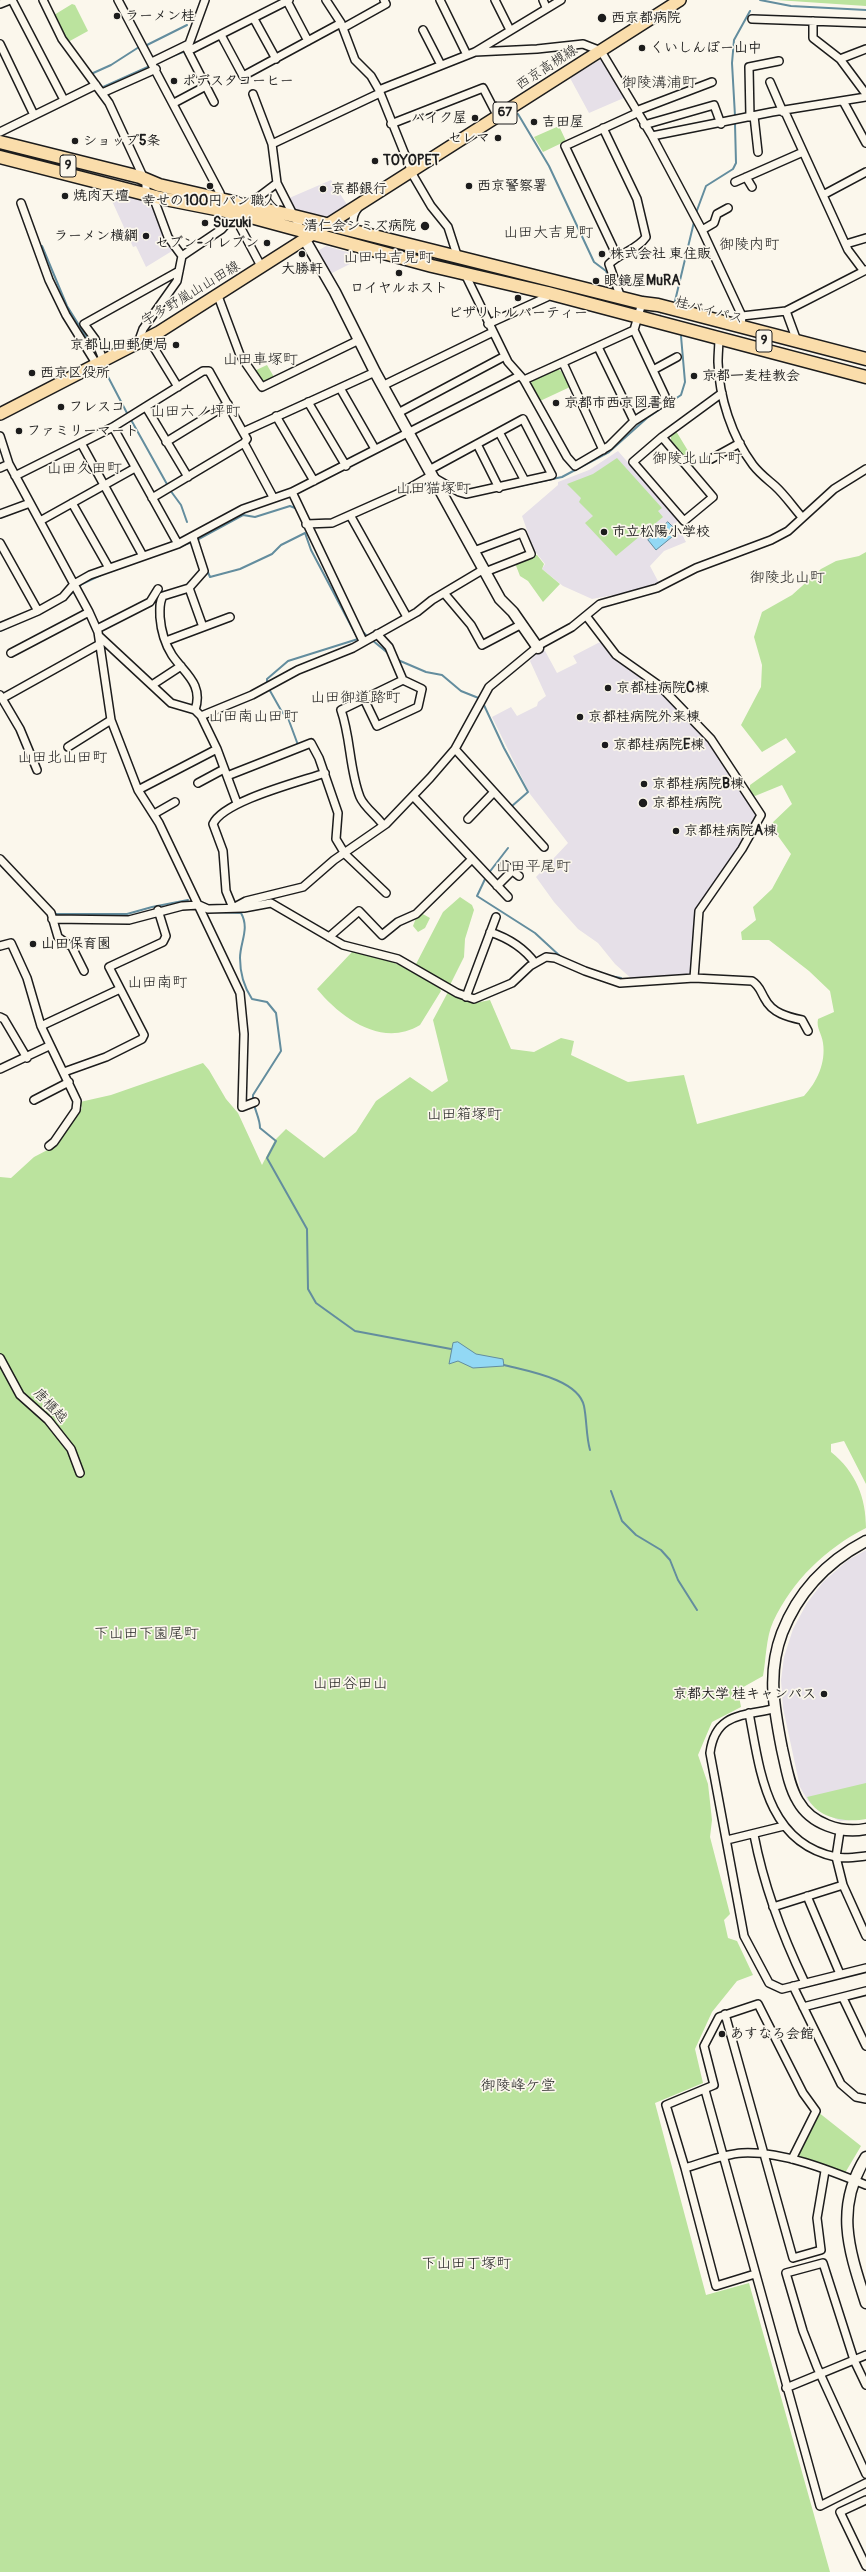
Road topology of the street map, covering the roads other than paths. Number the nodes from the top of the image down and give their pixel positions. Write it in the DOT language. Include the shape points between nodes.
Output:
graph roads {
  1 [pos="11,0"];
  2 [pos="43,0"];
  3 [pos="118,0"];
  4 [pos="205,0"];
  5 [pos="326,0"];
  6 [pos="384,0"];
  7 [pos="440,0"];
  8 [pos="495,0"];
  9 [pos="543,0"];
  10 [pos="561,0"];
  11 [pos="680,0"];
  12 [pos="288,1"];
  13 [pos="0,4"];
  14 [pos="546,7"];
  15 [pos="254,19"];
  16 [pos="752,19"];
  17 [pos="813,21"];
  18 [pos="866,23"];
  19 [pos="342,26"];
  20 [pos="423,30"];
  21 [pos="510,30"];
  22 [pos="221,35"];
  23 [pos="308,41"];
  24 [pos="0,44"];
  25 [pos="186,47"];
  26 [pos="866,49"];
  27 [pos="601,51"];
  28 [pos="475,52"];
  29 [pos="467,55"];
  30 [pos="276,59"];
  31 [pos="840,59"];
  32 [pos="779,61"];
  33 [pos="152,62"];
  34 [pos="441,65"];
  35 [pos="156,70"];
  36 [pos="712,82"];
  37 [pos="770,82"];
  38 [pos="96,85"];
  39 [pos="206,86"];
  40 [pos="379,91"];
  41 [pos="102,93"];
  42 [pos="253,94"];
  43 [pos="866,94"];
  44 [pos="866,97"];
  45 [pos="64,100"];
  46 [pos="842,100"];
  47 [pos="214,102"];
  48 [pos="174,103"];
  49 [pos="637,112"];
  50 [pos="784,112"];
  51 [pos="34,115"];
  52 [pos="752,116"];
  53 [pos="498,117"];
  54 [pos="392,124"];
  55 [pos="721,124"];
  56 [pos="644,125"];
  57 [pos="603,128"];
  58 [pos="1,132"];
  59 [pos="652,136"];
  60 [pos="866,143"];
  61 [pos="272,144"];
  62 [pos="0,149"];
  63 [pos="758,152"];
  64 [pos="803,152"];
  65 [pos="0,157"];
  66 [pos="412,172"];
  67 [pos="866,172"];
  68 [pos="746,176"];
  69 [pos="735,182"];
  70 [pos="276,184"];
  71 [pos="752,187"];
  72 [pos="144,188"];
  73 [pos="823,195"];
  74 [pos="21,203"];
  75 [pos="222,204"];
  76 [pos="248,205"];
  77 [pos="361,205"];
  78 [pos="728,208"];
  79 [pos="236,213"];
  80 [pos="294,216"];
  81 [pos="329,225"];
  82 [pos="702,230"];
  83 [pos="357,232"];
  84 [pos="306,235"];
  85 [pos="866,238"];
  86 [pos="846,244"];
  87 [pos="182,256"];
  88 [pos="617,256"];
  89 [pos="458,258"];
  90 [pos="262,268"];
  91 [pos="864,270"];
  92 [pos="179,271"];
  93 [pos="465,274"];
  94 [pos="553,281"];
  95 [pos="548,293"];
  96 [pos="218,296"];
  97 [pos="621,298"];
  98 [pos="642,304"];
  99 [pos="786,311"];
  100 [pos="662,314"];
  101 [pos="638,318"];
  102 [pos="741,321"];
  103 [pos="488,324"];
  104 [pos="634,330"];
  105 [pos="493,332"];
  106 [pos="719,337"];
  107 [pos="148,338"];
  108 [pos="359,340"];
  109 [pos="796,341"];
  110 [pos="138,344"];
  111 [pos="598,347"];
  112 [pos="505,356"];
  113 [pos="677,357"];
  114 [pos="866,359"];
  115 [pos="563,363"];
  116 [pos="100,364"];
  117 [pos="653,370"];
  118 [pos="374,372"];
  119 [pos="866,375"];
  120 [pos="521,378"];
  121 [pos="382,386"];
  122 [pos="178,387"];
  123 [pos="340,388"];
  124 [pos="722,393"];
  125 [pos="308,402"];
  126 [pos="228,404"];
  127 [pos="146,407"];
  128 [pos="398,413"];
  129 [pos="0,414"];
  130 [pos="276,416"];
  131 [pos="634,421"];
  132 [pos="113,427"];
  133 [pos="243,432"];
  134 [pos="499,432"];
  135 [pos="409,434"];
  136 [pos="0,436"];
  137 [pos="662,437"];
  138 [pos="166,442"];
  139 [pos="81,443"];
  140 [pos="244,443"];
  141 [pos="740,443"];
  142 [pos="477,444"];
  143 [pos="375,449"];
  144 [pos="603,450"];
  145 [pos="711,459"];
  146 [pos="9,464"];
  147 [pos="346,466"];
  148 [pos="0,468"];
  149 [pos="135,468"];
  150 [pos="866,469"];
  151 [pos="431,474"];
  152 [pos="15,476"];
  153 [pos="188,477"];
  154 [pos="314,481"];
  155 [pos="525,481"];
  156 [pos="103,486"];
  157 [pos="499,488"];
  158 [pos="292,492"];
  159 [pos="273,497"];
  160 [pos="152,498"];
  161 [pos="30,503"];
  162 [pos="72,503"];
  163 [pos="0,514"];
  164 [pos="350,515"];
  165 [pos="801,516"];
  166 [pos="40,520"];
  167 [pos="306,524"];
  168 [pos="193,537"];
  169 [pos="0,543"];
  170 [pos="178,544"];
  171 [pos="474,551"];
  172 [pos="143,556"];
  173 [pos="109,568"];
  174 [pos="485,570"];
  175 [pos="74,584"];
  176 [pos="189,588"];
  177 [pos="158,589"];
  178 [pos="444,593"];
  179 [pos="38,611"];
  180 [pos="89,612"];
  181 [pos="230,617"];
  182 [pos="407,617"];
  183 [pos="587,617"];
  184 [pos="522,624"];
  185 [pos="0,627"];
  186 [pos="203,627"];
  187 [pos="98,632"];
  188 [pos="377,634"];
  189 [pos="166,641"];
  190 [pos="363,641"];
  191 [pos="98,645"];
  192 [pos="538,648"];
  193 [pos="11,653"];
  194 [pos="181,666"];
  195 [pos="403,680"];
  196 [pos="152,685"];
  197 [pos="2,696"];
  198 [pos="364,699"];
  199 [pos="195,710"];
  200 [pos="201,716"];
  201 [pos="111,720"];
  202 [pos="68,747"];
  203 [pos="217,749"];
  204 [pos="455,749"];
  205 [pos="37,770"];
  206 [pos="225,772"];
  207 [pos="325,773"];
  208 [pos="198,783"];
  209 [pos="138,790"];
  210 [pos="493,793"];
  211 [pos="413,796"];
  212 [pos="175,802"];
  213 [pos="237,803"];
  214 [pos="154,814"];
  215 [pos="468,819"];
  216 [pos="383,825"];
  217 [pos="544,847"];
  218 [pos="345,854"];
  219 [pos="472,859"];
  220 [pos="0,860"];
  221 [pos="505,865"];
  222 [pos="512,871"];
  223 [pos="519,876"];
  224 [pos="497,886"];
  225 [pos="386,893"];
  226 [pos="508,897"];
  227 [pos="199,905"];
  228 [pos="233,908"];
  229 [pos="158,910"];
  230 [pos="496,917"];
  231 [pos="52,919"];
  232 [pos="490,932"];
  233 [pos="329,937"];
  234 [pos="0,946"];
  235 [pos="535,963"];
  236 [pos="84,971"];
  237 [pos="694,978"];
  238 [pos="120,988"];
  239 [pos="466,997"];
  240 [pos="0,1017"];
  241 [pos="41,1026"];
  242 [pos="808,1031"];
  243 [pos="49,1046"];
  244 [pos="27,1058"];
  245 [pos="0,1068"];
  246 [pos="64,1072"];
  247 [pos="69,1082"];
  248 [pos="34,1100"];
  249 [pos="252,1103"];
  250 [pos="49,1146"];
  251 [pos="0,1358"];
  252 [pos="80,1473"];
  253 [pos="866,1541"];
  254 [pos="773,1709"];
  255 [pos="749,1713"];
  256 [pos="784,1826"];
  257 [pos="866,1829"];
  258 [pos="840,1831"];
  259 [pos="754,1835"];
  260 [pos="727,1840"];
  261 [pos="866,1856"];
  262 [pos="836,1857"];
  263 [pos="843,1886"];
  264 [pos="807,1896"];
  265 [pos="773,1907"];
  266 [pos="866,1936"];
  267 [pos="866,1968"];
  268 [pos="840,1974"];
  269 [pos="805,1983"];
  270 [pos="793,1986"];
  271 [pos="866,1991"];
  272 [pos="843,1998"];
  273 [pos="803,2007"];
  274 [pos="725,2014"];
  275 [pos="866,2046"];
  276 [pos="705,2090"];
  277 [pos="866,2099"];
  278 [pos="764,2153"];
  279 [pos="724,2157"];
  280 [pos="866,2157"];
  281 [pos="792,2159"];
  282 [pos="685,2168"];
  283 [pos="825,2171"];
  284 [pos="855,2180"];
  285 [pos="866,2185"];
  286 [pos="755,2274"];
  287 [pos="866,2303"];
  288 [pos="866,2356"];
  289 [pos="854,2360"];
  290 [pos="820,2375"];
  291 [pos="866,2385"];
  292 [pos="786,2388"];
  293 [pos="866,2474"];
  294 [pos="866,2483"];
  295 [pos="866,2500"];
  296 [pos="866,2566"];
  1 -- 13 [label="street"];
  1 -- 45 [label="street"];
  2 -- 38 [label="street" via="62,39"];
  3 -- 33 [label="street"];
  4 -- 25 [label="street"];
  5 -- 19 [label="street"];
  6 -- 19 [label="street" via="386,4"];
  7 -- 29 [label="street"];
  8 -- 21 [label="street"];
  9 -- 14 [label="street"];
  10 -- 14 [label="street"];
  11 -- 27 [label="main road, 西京高槻線 / 67"];
  12 -- 15 [label="street"];
  12 -- 23 [label="street"];
  14 -- 21 [label="street"];
  15 -- 22 [label="street"];
  15 -- 30 [label="street"];
  16 -- 17 [label="street"];
  17 -- 18 [label="street"];
  17 -- 31 [label="street" via="813,38"];
  19 -- 23 [label="street"];
  19 -- 40 [label="street" via="355,60 371,76"];
  20 -- 34 [label="street"];
  21 -- 28 [label="street"];
  22 -- 25 [label="street" via="192,49"];
  22 -- 30 [label="street" via="243,76"];
  23 -- 30 [label="street"];
  24 -- 51 [label="street"];
  25 -- 33 [label="street"];
  25 -- 39 [label="street"];
  26 -- 31 [label="street"];
  27 -- 28 [label="street" via="583,44 530,50"];
  27 -- 49 [label="street"];
  27 -- 53 [label="main road, 西京高槻線 / 67"];
  28 -- 29 [label="street"];
  29 -- 34 [label="street"];
  31 -- 43 [label="street"];
  32 -- 52 [label="street" via="749,67"];
  33 -- 35 [label="street"];
  34 -- 40 [label="street"];
  35 -- 41 [label="street"];
  35 -- 48 [label="street"];
  36 -- 49 [label="street"];
  37 -- 50 [label="street"];
  38 -- 41 [label="street"];
  38 -- 45 [label="street"];
  39 -- 47 [label="street"];
  39 -- 48 [label="street"];
  40 -- 54 [label="street"];
  40 -- 61 [label="street"];
  41 -- 72 [label="street" via="109,102"];
  42 -- 61 [label="street"];
  44 -- 46 [label="street"];
  45 -- 51 [label="street"];
  46 -- 50 [label="street"];
  46 -- 60 [label="street"];
  48 -- 75 [label="street"];
  49 -- 56 [label="street"];
  49 -- 57 [label="street"];
  50 -- 52 [label="street"];
  50 -- 64 [label="street"];
  51 -- 58 [label="street"];
  52 -- 55 [label="street"];
  52 -- 63 [label="street"];
  53 -- 54 [label="street" via="483,88"];
  53 -- 66 [label="main road, 西京高槻線 / 67"];
  54 -- 66 [label="street"];
  55 -- 56 [label="street" via="714,105"];
  55 -- 59 [label="street"];
  56 -- 59 [label="street"];
  57 -- 88 [label="street" via="637,198 646,237 642,243"];
  57 -- 88 [label="street" via="565,146"];
  58 -- 72 [label="highway"];
  59 -- 82 [label="street"];
  61 -- 70 [label="street"];
  62 -- 72 [label="highway, 9"];
  64 -- 68 [label="street"];
  64 -- 73 [label="street"];
  65 -- 72 [label="highway"];
  66 -- 77 [label="main road, 西京高槻線 / 67"];
  66 -- 89 [label="street" via="431,206 448,227"];
  67 -- 73 [label="street"];
  68 -- 69 [label="street"];
  68 -- 71 [label="street"];
  70 -- 76 [label="street"];
  70 -- 80 [label="street"];
  72 -- 75 [label="highway"];
  72 -- 75 [label="highway" via="159,185"];
  72 -- 87 [label="street" via="168,237"];
  73 -- 86 [label="street"];
  74 -- 116 [label="street" via="49,280 66,315"];
  75 -- 76 [label="highway"];
  75 -- 79 [label="highway"];
  76 -- 80 [label="highway"];
  77 -- 81 [label="main road, 西京高槻線 / 67"];
  77 -- 83 [label="street" via="353,214 352,223"];
  78 -- 82 [label="street" via="718,214 714,223"];
  79 -- 84 [label="highway"];
  79 -- 87 [label="street" via="222,229"];
  79 -- 90 [label="street" via="236,219"];
  80 -- 81 [label="highway"];
  80 -- 84 [label="street"];
  81 -- 83 [label="highway"];
  81 -- 84 [label="main road, 宇多野嵐山山田線"];
  82 -- 102 [label="street"];
  83 -- 89 [label="highway"];
  84 -- 90 [label="main road, 宇多野嵐山山田線"];
  84 -- 93 [label="highway"];
  84 -- 108 [label="street"];
  85 -- 86 [label="street"];
  86 -- 91 [label="street"];
  87 -- 92 [label="street"];
  88 -- 97 [label="street" via="609,264"];
  89 -- 94 [label="highway"];
  90 -- 96 [label="main road, 宇多野嵐山山田線"];
  91 -- 99 [label="street"];
  92 -- 110 [label="street" via="177,281 143,330"];
  92 -- 116 [label="street" via="84,324 95,339"];
  93 -- 95 [label="highway"];
  93 -- 103 [label="street"];
  94 -- 95 [label="street"];
  94 -- 97 [label="highway"];
  95 -- 101 [label="highway"];
  95 -- 103 [label="street" via="546,297"];
  96 -- 107 [label="main road, 宇多野嵐山山田線"];
  96 -- 108 [label="street" via="240,355 262,387"];
  97 -- 98 [label="highway"];
  98 -- 101 [label="street"];
  98 -- 102 [label="highway"];
  99 -- 102 [label="street"];
  99 -- 109 [label="street"];
  100 -- 119 [label="highway, 桂バイパス / 9"];
  101 -- 104 [label="street"];
  101 -- 106 [label="highway"];
  102 -- 109 [label="highway"];
  103 -- 105 [label="street"];
  104 -- 111 [label="street"];
  104 -- 117 [label="street"];
  105 -- 112 [label="street"];
  105 -- 121 [label="street"];
  106 -- 119 [label="highway, 9"];
  106 -- 124 [label="street" via="718,360"];
  107 -- 110 [label="main road, 宇多野嵐山山田線"];
  107 -- 122 [label="street"];
  108 -- 118 [label="street"];
  109 -- 114 [label="highway"];
  110 -- 116 [label="main road, 宇多野嵐山山田線"];
  111 -- 115 [label="street"];
  111 -- 131 [label="street"];
  112 -- 120 [label="street"];
  112 -- 128 [label="street"];
  113 -- 117 [label="street"];
  115 -- 120 [label="street"];
  115 -- 144 [label="street"];
  116 -- 129 [label="main road, 宇多野嵐山山田線"];
  117 -- 131 [label="street" via="665,396 662,403"];
  118 -- 121 [label="street"];
  118 -- 123 [label="street"];
  120 -- 135 [label="street"];
  120 -- 144 [label="street" via="567,457 575,466"];
  121 -- 128 [label="street"];
  122 -- 126 [label="street" via="203,371 209,371"];
  122 -- 127 [label="street"];
  123 -- 125 [label="street"];
  123 -- 143 [label="street"];
  124 -- 137 [label="street"];
  124 -- 141 [label="street"];
  125 -- 130 [label="street"];
  125 -- 147 [label="street"];
  126 -- 133 [label="street"];
  126 -- 138 [label="street"];
  127 -- 132 [label="street"];
  127 -- 138 [label="street"];
  128 -- 135 [label="street"];
  130 -- 133 [label="street"];
  130 -- 154 [label="street"];
  131 -- 144 [label="street"];
  132 -- 139 [label="street"];
  132 -- 149 [label="street"];
  133 -- 140 [label="street" via="247,439"];
  134 -- 142 [label="street"];
  134 -- 155 [label="street"];
  134 -- 155 [label="street" via="523,419 552,475"];
  135 -- 143 [label="street"];
  135 -- 151 [label="street"];
  136 -- 146 [label="street"];
  137 -- 137 [label="street" via="633,462 684,521 713,497"];
  138 -- 153 [label="street"];
  139 -- 152 [label="street"];
  139 -- 156 [label="street"];
  140 -- 153 [label="street"];
  140 -- 159 [label="street"];
  141 -- 145 [label="street"];
  141 -- 165 [label="street" via="766,481 776,487"];
  142 -- 151 [label="street"];
  142 -- 157 [label="street"];
  143 -- 147 [label="street"];
  146 -- 148 [label="street"];
  146 -- 152 [label="street"];
  147 -- 154 [label="street"];
  149 -- 156 [label="street"];
  149 -- 160 [label="street"];
  150 -- 165 [label="street" via="842,483"];
  151 -- 157 [label="street" via="466,494"];
  151 -- 164 [label="street"];
  151 -- 171 [label="street"];
  152 -- 161 [label="street"];
  153 -- 160 [label="street"];
  154 -- 158 [label="street"];
  155 -- 157 [label="street"];
  156 -- 162 [label="street"];
  156 -- 172 [label="street"];
  158 -- 159 [label="street"];
  158 -- 167 [label="street"];
  159 -- 168 [label="street" via="243,509"];
  160 -- 170 [label="street"];
  161 -- 163 [label="street"];
  161 -- 166 [label="street"];
  162 -- 166 [label="street"];
  162 -- 173 [label="street"];
  164 -- 167 [label="street" via="332,524"];
  164 -- 182 [label="street"];
  165 -- 183 [label="street" via="788,531 772,540 714,560 657,588 600,604"];
  166 -- 175 [label="street"];
  167 -- 190 [label="street"];
  168 -- 170 [label="street"];
  168 -- 176 [label="street" via="204,571"];
  169 -- 179 [label="street"];
  170 -- 172 [label="street"];
  171 -- 174 [label="street"];
  171 -- 174 [label="street" via="522,533 530,554"];
  172 -- 173 [label="street"];
  173 -- 175 [label="street"];
  174 -- 178 [label="street"];
  174 -- 184 [label="street" via="500,599"];
  175 -- 179 [label="street" via="63,597"];
  175 -- 180 [label="street"];
  176 -- 186 [label="street"];
  176 -- 189 [label="street" via="163,596 159,603"];
  177 -- 187 [label="street" via="150,602"];
  178 -- 182 [label="street"];
  178 -- 184 [label="street" via="472,625 482,645"];
  179 -- 185 [label="street"];
  180 -- 187 [label="street"];
  180 -- 193 [label="street"];
  181 -- 186 [label="street"];
  182 -- 188 [label="street"];
  183 -- 192 [label="street"];
  183 -- 237 [label="street" via="616,655 660,686 711,739 761,815 742,850 699,911"];
  184 -- 192 [label="street"];
  186 -- 189 [label="street"];
  187 -- 191 [label="street"];
  187 -- 196 [label="street"];
  188 -- 190 [label="street"];
  188 -- 195 [label="street" via="388,647"];
  189 -- 194 [label="street"];
  190 -- 200 [label="street" via="353,648 298,670 252,695"];
  191 -- 197 [label="street"];
  191 -- 201 [label="street"];
  192 -- 204 [label="street" via="489,687"];
  194 -- 196 [label="street"];
  194 -- 199 [label="street" via="190,675 194,685"];
  195 -- 198 [label="street"];
  195 -- 198 [label="street" via="422,689 418,706 377,726"];
  196 -- 199 [label="street" via="171,703"];
  197 -- 205 [label="street" via="31,751"];
  198 -- 216 [label="street" via="341,710 348,731 352,771 360,798"];
  199 -- 200 [label="street"];
  200 -- 203 [label="street"];
  201 -- 202 [label="street"];
  201 -- 209 [label="street"];
  203 -- 206 [label="street"];
  203 -- 209 [label="street"];
  204 -- 210 [label="street"];
  204 -- 211 [label="street"];
  206 -- 207 [label="street" via="311,743"];
  206 -- 208 [label="street"];
  206 -- 213 [label="street"];
  207 -- 213 [label="street"];
  207 -- 218 [label="street" via="338,813 336,839"];
  209 -- 214 [label="street"];
  210 -- 215 [label="street"];
  210 -- 217 [label="street"];
  211 -- 216 [label="street"];
  211 -- 219 [label="street"];
  212 -- 214 [label="street"];
  213 -- 228 [label="street" via="217,816 213,824 223,851 226,891"];
  214 -- 227 [label="street"];
  216 -- 218 [label="street"];
  218 -- 225 [label="street"];
  218 -- 228 [label="street" via="334,860 303,887 246,901"];
  219 -- 224 [label="street"];
  219 -- 233 [label="street" via="416,914 398,922 382,935 359,911"];
  220 -- 231 [label="street" via="51,912"];
  221 -- 222 [label="street"];
  222 -- 223 [label="street"];
  222 -- 224 [label="street"];
  224 -- 226 [label="street"];
  227 -- 228 [label="street" via="208,909"];
  227 -- 229 [label="street"];
  227 -- 249 [label="street" via="240,993 244,1034 242,1107"];
  228 -- 233 [label="street" via="271,903"];
  229 -- 231 [label="street" via="129,920"];
  229 -- 238 [label="street" via="166,936 163,942 109,967"];
  230 -- 232 [label="street"];
  231 -- 236 [label="street" via="58,937 72,947"];
  232 -- 235 [label="street" via="515,944 528,953"];
  232 -- 239 [label="street"];
  233 -- 239 [label="street" via="343,945 398,959"];
  234 -- 241 [label="street" via="11,943 27,978"];
  235 -- 237 [label="street" via="546,957 555,958 585,972 620,982"];
  235 -- 239 [label="street" via="512,984 486,996 474,999"];
  237 -- 242 [label="street" via="752,981 759,985 770,1006 788,1018 802,1020"];
  238 -- 241 [label="street"];
  238 -- 246 [label="street" via="144,1035 142,1039 106,1057"];
  240 -- 244 [label="street" via="4,1019"];
  241 -- 243 [label="street"];
  243 -- 244 [label="street"];
  243 -- 246 [label="street"];
  244 -- 245 [label="street"];
  246 -- 247 [label="street"];
  247 -- 248 [label="street"];
  247 -- 250 [label="street" via="77,1101 76,1110"];
  251 -- 252 [label="street, 唐櫃越" via="20,1395 48,1420 71,1449"];
  253 -- 254 [label="street" via="849,1550 816,1576 790,1616 776,1649"];
  254 -- 255 [label="street"];
  254 -- 258 [label="street" via="787,1774 798,1801 812,1818"];
  255 -- 256 [label="street" via="763,1784 772,1807"];
  255 -- 260 [label="street" via="735,1716 720,1726 712,1739 710,1753"];
  256 -- 259 [label="street"];
  256 -- 262 [label="street" via="797,1838"];
  257 -- 258 [label="street"];
  258 -- 262 [label="street"];
  259 -- 260 [label="street"];
  259 -- 265 [label="street" via="761,1872"];
  260 -- 270 [label="street" via="744,1936 769,1984 782,1989"];
  261 -- 262 [label="street"];
  262 -- 263 [label="street"];
  263 -- 264 [label="street"];
  263 -- 266 [label="street"];
  264 -- 265 [label="street"];
  264 -- 268 [label="street"];
  265 -- 269 [label="street" via="787,1946"];
  267 -- 268 [label="street"];
  268 -- 269 [label="street"];
  269 -- 270 [label="street"];
  270 -- 273 [label="street"];
  271 -- 272 [label="street"];
  272 -- 273 [label="street"];
  272 -- 275 [label="street"];
  273 -- 277 [label="street" via="841,2084 856,2097"];
  274 -- 276 [label="street" via="719,2017 704,2046 714,2085"];
  274 -- 278 [label="street"];
  274 -- 281 [label="street" via="758,2004 802,2093 816,2111"];
  276 -- 279 [label="street"];
  276 -- 282 [label="street" via="666,2105"];
  278 -- 279 [label="street" via="740,2153"];
  278 -- 281 [label="street"];
  278 -- 283 [label="street" via="793,2258 821,2250 817,2218"];
  279 -- 282 [label="street"];
  279 -- 286 [label="street"];
  280 -- 284 [label="street"];
  281 -- 283 [label="street"];
  282 -- 286 [label="street" via="716,2286"];
  283 -- 284 [label="street"];
  284 -- 285 [label="street"];
  284 -- 287 [label="street" via="847,2204 846,2224 853,2260"];
  286 -- 292 [label="street"];
  288 -- 289 [label="street"];
  289 -- 290 [label="street"];
  289 -- 290 [label="street" via="823,2263 786,2273 803,2331"];
  289 -- 291 [label="street"];
  290 -- 292 [label="street"];
  290 -- 293 [label="street"];
  292 -- 294 [label="street" via="820,2506"];
  295 -- 296 [label="street" via="840,2512"];
}
